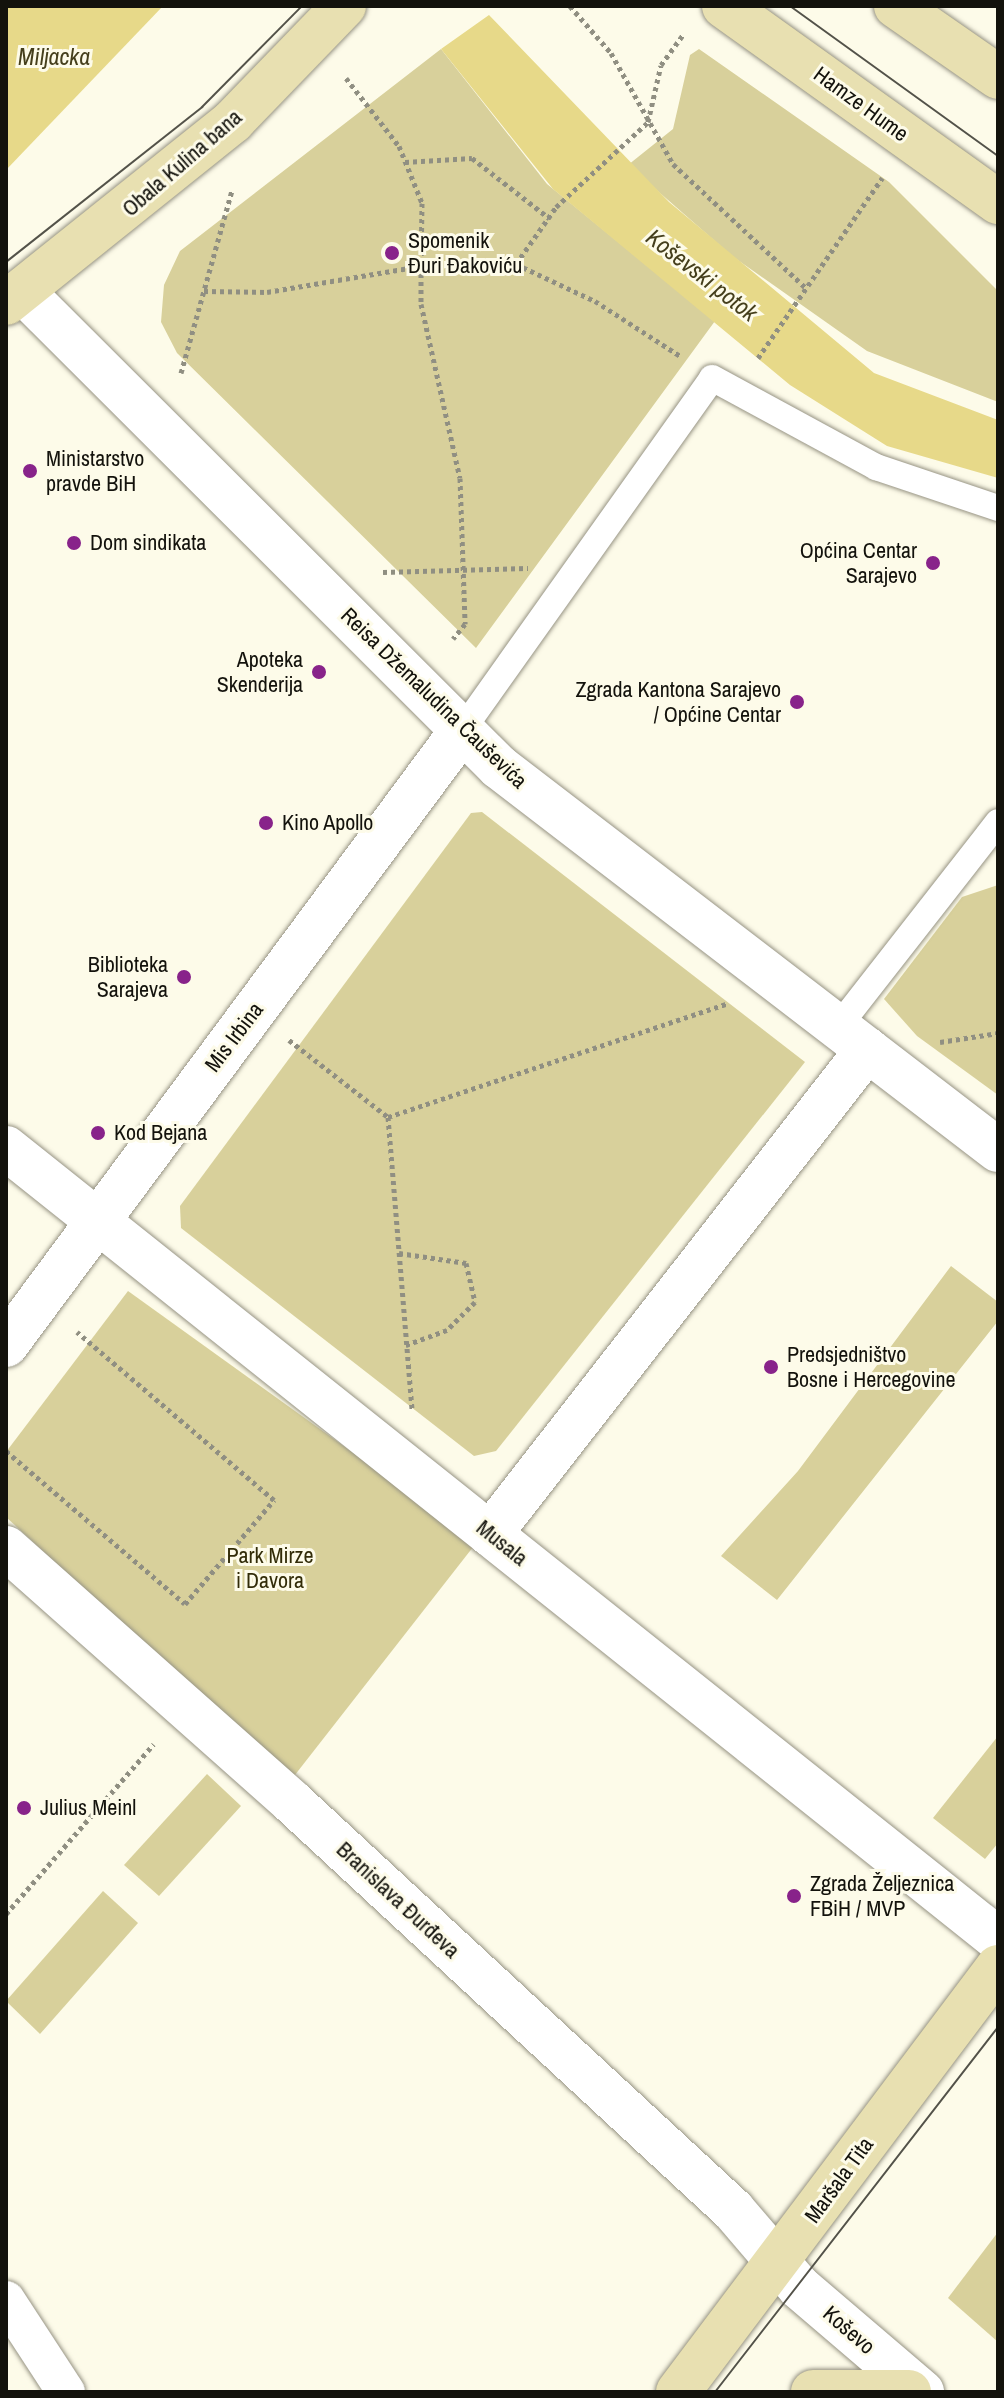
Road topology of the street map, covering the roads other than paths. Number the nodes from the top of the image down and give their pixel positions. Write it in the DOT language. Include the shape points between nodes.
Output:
graph roads {
  1 [pos="344,6"];
  2 [pos="724,6"];
  3 [pos="896,6"];
  4 [pos="998,77"];
  5 [pos="998,202"];
  6 [pos="14,297"];
  7 [pos="998,508"];
  8 [pos="463,729"];
  9 [pos="998,822"];
  10 [pos="853,1038"];
  11 [pos="6,1148"];
  12 [pos="998,1150"];
  13 [pos="98,1221"];
  14 [pos="6,1345"];
  15 [pos="490,1534"];
  16 [pos="6,1548"];
  17 [pos="998,1939"];
  18 [pos="998,1967"];
  19 [pos="777,2266"];
  20 [pos="6,2300"];
  21 [pos="66,2392"];
  22 [pos="678,2392"];
  23 [pos="813,2392"];
  24 [pos="909,2392"];
  25 [pos="922,2392"];
  1 -- 6 [label="main road, Obala Kulina bana" via="233,121"];
  2 -- 5 [label="main road, Hamze Hume"];
  3 -- 4 [label="main road"];
  6 -- 8 [label="street, Reisa Džemaludina Čauševića"];
  7 -- 8 [label="lane" via="876,467 712,378"];
  8 -- 10 [label="street, Reisa Džemaludina Čauševića" via="499,767"];
  8 -- 13 [label="street, Mis Irbina"];
  9 -- 10 [label="lane"];
  10 -- 12 [label="street, Reisa Džemaludina Čauševića"];
  10 -- 15 [label="street"];
  11 -- 13 [label="street, Musala"];
  13 -- 14 [label="street, Mis Irbina"];
  13 -- 15 [label="street, Musala"];
  15 -- 17 [label="street, Musala"];
  16 -- 19 [label="street, Branislava Đurđeva" via="733,2210"];
  18 -- 19 [label="main road, Maršala Tita"];
  19 -- 22 [label="main road, Maršala Tita"];
  19 -- 25 [label="street, Koševo"];
  20 -- 21 [label="street"];
  23 -- 24 [label="main road"];
}
